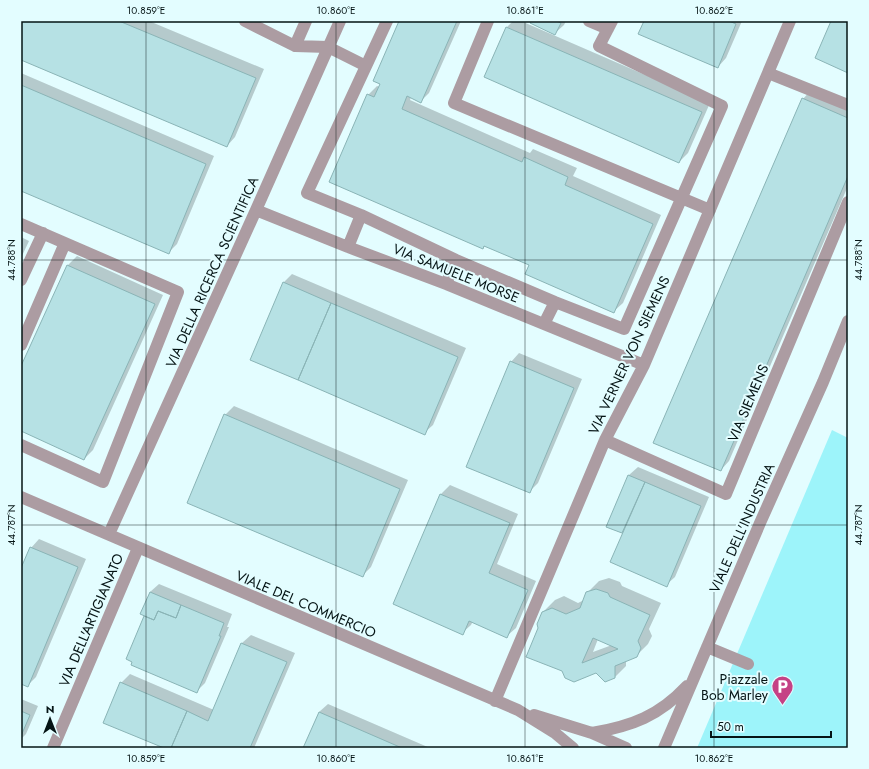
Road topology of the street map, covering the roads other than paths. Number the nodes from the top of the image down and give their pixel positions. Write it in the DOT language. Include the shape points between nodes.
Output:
graph roads {
  1 [pos="245,21"];
  2 [pos="306,21"];
  3 [pos="340,21"];
  4 [pos="387,21"];
  5 [pos="488,21"];
  6 [pos="589,21"];
  7 [pos="790,21"];
  8 [pos="610,25"];
  9 [pos="295,46"];
  10 [pos="328,47"];
  11 [pos="366,66"];
  12 [pos="768,73"];
  13 [pos="848,105"];
  14 [pos="681,198"];
  15 [pos="848,202"];
  16 [pos="256,210"];
  17 [pos="710,210"];
  18 [pos="361,215"];
  19 [pos="21,224"];
  20 [pos="43,233"];
  21 [pos="65,243"];
  22 [pos="348,247"];
  23 [pos="456,260"];
  24 [pos="21,280"];
  25 [pos="446,284"];
  26 [pos="555,302"];
  27 [pos="848,321"];
  28 [pos="544,324"];
  29 [pos="21,345"];
  30 [pos="644,365"];
  31 [pos="605,440"];
  32 [pos="21,445"];
  33 [pos="21,497"];
  34 [pos="109,534"];
  35 [pos="138,548"];
  36 [pos="707,647"];
  37 [pos="748,664"];
  38 [pos="692,680"];
  39 [pos="495,701"];
  40 [pos="518,710"];
  41 [pos="592,733"];
  42 [pos="53,748"];
  43 [pos="573,748"];
  44 [pos="626,748"];
  45 [pos="664,748"];
  1 -- 9 [label="street"];
  2 -- 9 [label="street"];
  3 -- 10 [label="street, VIA DELLA RICERCA SCIENTIFICA"];
  4 -- 11 [label="street"];
  5 -- 14 [label="street" via="454,103"];
  6 -- 8 [label="street"];
  7 -- 12 [label="street, VIA VERNER VON SIEMENS"];
  8 -- 14 [label="street" via="599,46 722,106"];
  9 -- 10 [label="street"];
  10 -- 11 [label="street"];
  10 -- 16 [label="street, VIA DELLA RICERCA SCIENTIFICA"];
  11 -- 18 [label="street" via="307,193"];
  12 -- 13 [label="street"];
  12 -- 17 [label="street, VIA VERNER VON SIEMENS"];
  14 -- 17 [label="street"];
  14 -- 26 [label="street" via="624,329"];
  15 -- 31 [label="street, VIA SIEMENS" via="726,494"];
  16 -- 22 [label="street, VIA SAMUELE MORSE"];
  16 -- 34 [label="street, VIA DELLA RICERCA SCIENTIFICA"];
  17 -- 30 [label="street, VIA VERNER VON SIEMENS"];
  18 -- 22 [label="street"];
  18 -- 23 [label="street"];
  19 -- 20 [label="street"];
  20 -- 21 [label="street"];
  20 -- 24 [label="street"];
  21 -- 29 [label="street"];
  21 -- 32 [label="street" via="178,292 102,482"];
  22 -- 25 [label="street, VIA SAMUELE MORSE"];
  23 -- 25 [label="street"];
  23 -- 26 [label="street"];
  25 -- 28 [label="street, VIA SAMUELE MORSE"];
  26 -- 28 [label="street"];
  27 -- 36 [label="street, VIALE DELL'INDUSTRIA"];
  28 -- 30 [label="street, VIA SAMUELE MORSE"];
  30 -- 31 [label="street, VIA VERNER VON SIEMENS"];
  31 -- 39 [label="street, VIA VERNER VON SIEMENS"];
  33 -- 34 [label="street, VIALE DEL COMMERCIO"];
  34 -- 35 [label="street, VIALE DEL COMMERCIO"];
  35 -- 39 [label="street, VIALE DEL COMMERCIO"];
  35 -- 42 [label="street, VIA DELL'ARTIGIANATO"];
  36 -- 37 [label="street"];
  36 -- 38 [label="street, VIALE DELL'INDUSTRIA"];
  38 -- 41 [label="street" via="674,700 649,716 623,726"];
  38 -- 45 [label="street, VIALE DELL'INDUSTRIA"];
  39 -- 40 [label="street, VIALE DEL COMMERCIO"];
  40 -- 41 [label="street"];
  40 -- 43 [label="street, VIALE DEL COMMERCIO" via="555,733"];
  41 -- 44 [label="street"];
}
